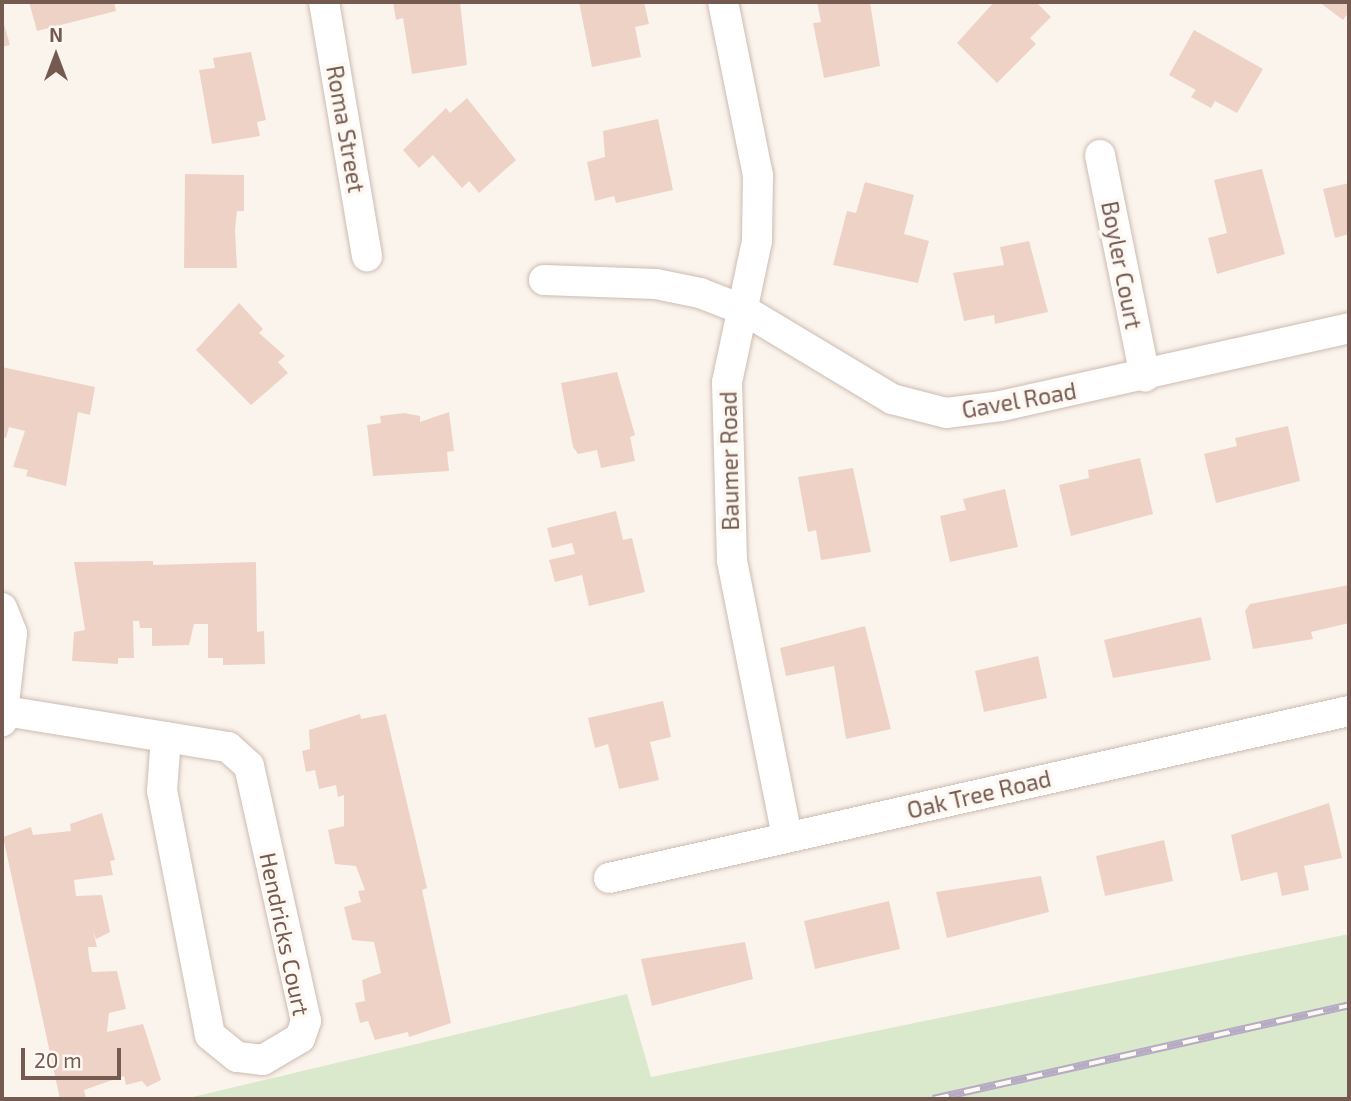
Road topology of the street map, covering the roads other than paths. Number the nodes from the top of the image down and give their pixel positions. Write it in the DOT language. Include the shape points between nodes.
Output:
graph roads {
  1 [pos="324,2"];
  2 [pos="723,2"];
  3 [pos="1100,155"];
  4 [pos="368,256"];
  5 [pos="544,281"];
  6 [pos="744,310"];
  7 [pos="1349,328"];
  8 [pos="1145,376"];
  9 [pos="2,608"];
  10 [pos="1349,711"];
  11 [pos="4,716"];
  12 [pos="166,737"];
  13 [pos="787,837"];
  14 [pos="609,878"];
  1 -- 4 [label="street, Roma Street"];
  2 -- 6 [label="street, Baumer Road" via="758,175 757,241"];
  3 -- 8 [label="street, Boyler Court"];
  5 -- 6 [label="street, Gavel Road" via="656,284"];
  6 -- 8 [label="street, Gavel Road" via="892,399 946,413"];
  6 -- 13 [label="street, Baumer Road" via="727,382 732,561"];
  7 -- 8 [label="street, Gavel Road"];
  9 -- 11 [label="street" via="12,633"];
  10 -- 13 [label="street, Oak Tree Road"];
  11 -- 12 [label="street, Hendricks Court"];
  12 -- 12 [label="street, Hendricks Court" via="229,747 249,766 306,1021 300,1038 263,1060 237,1057 210,1035 162,791"];
  13 -- 14 [label="street, Oak Tree Road"];
}
